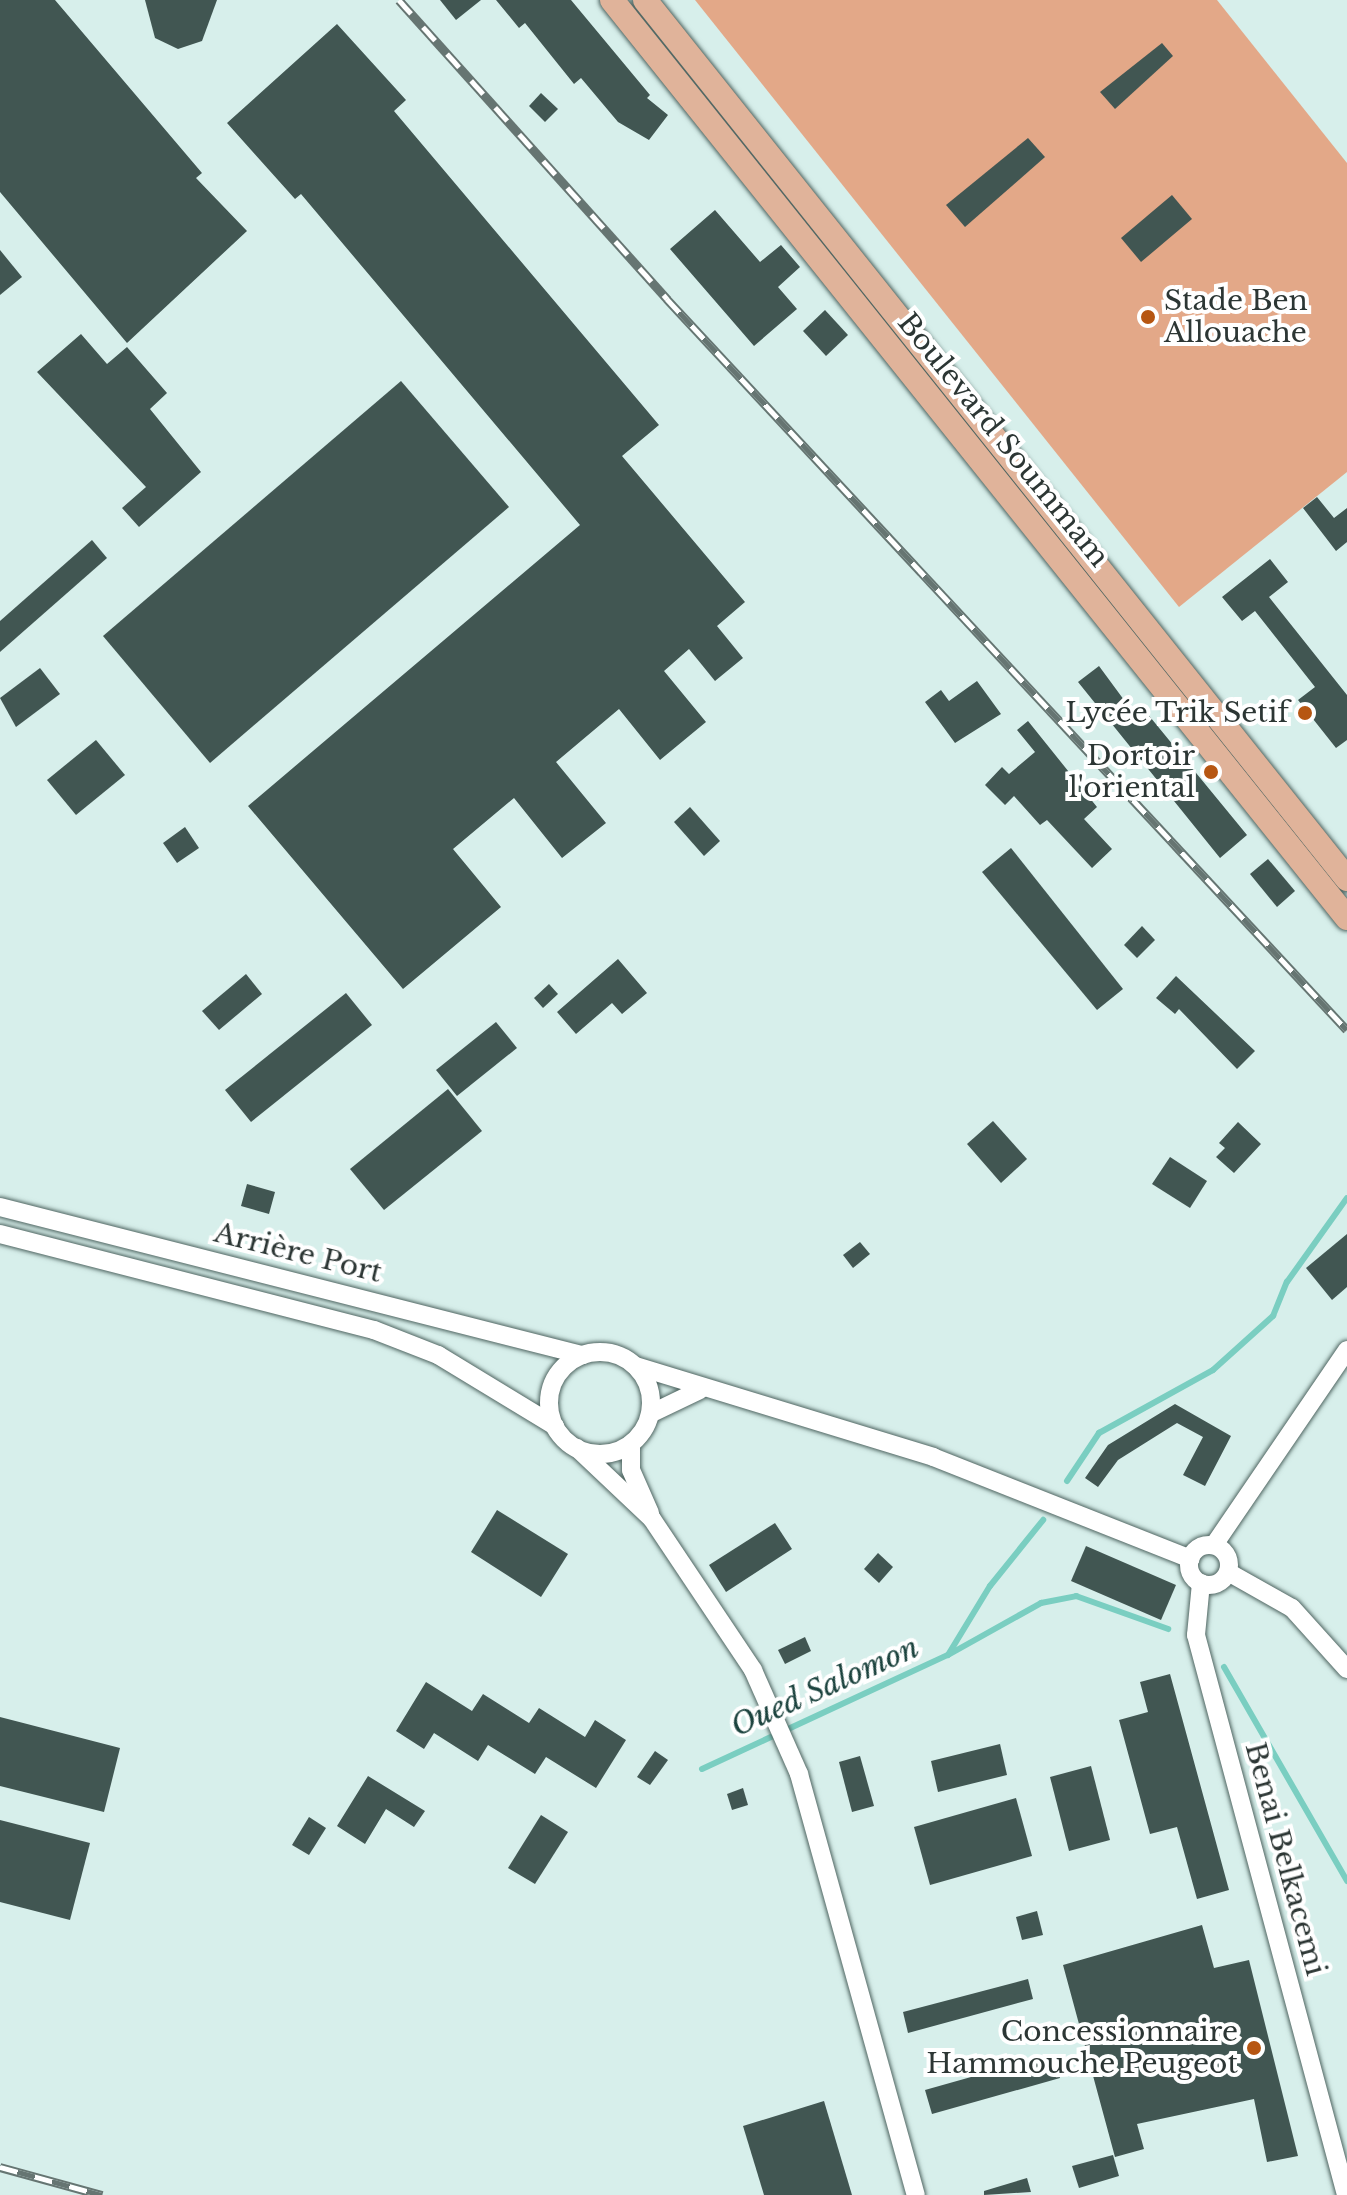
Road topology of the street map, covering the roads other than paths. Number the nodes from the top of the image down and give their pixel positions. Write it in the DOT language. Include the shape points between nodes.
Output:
graph roads {
  1 [pos="612,0"];
  2 [pos="645,0"];
  3 [pos="1347,879"];
  4 [pos="1347,918"];
  5 [pos="0,1207"];
  6 [pos="0,1234"];
  7 [pos="1347,1350"];
  8 [pos="582,1355"];
  9 [pos="636,1366"];
  10 [pos="700,1390"];
  11 [pos="650,1414"];
  12 [pos="555,1426"];
  13 [pos="631,1444"];
  14 [pos="577,1448"];
  15 [pos="652,1519"];
  16 [pos="1214,1545"];
  17 [pos="1190,1559"];
  18 [pos="1228,1572"];
  19 [pos="1201,1583"];
  20 [pos="1347,1669"];
  21 [pos="916,2195"];
  22 [pos="1346,2195"];
  1 -- 4 [label="main road, Boulevard Soummam"];
  2 -- 3 [label="main road, Boulevard Soummam"];
  5 -- 8 [label="street, Arrière Port"];
  6 -- 12 [label="street, Arrière Port" via="374,1330 438,1355"];
  7 -- 16 [label="street"];
  8 -- 9 [label="street" via="611,1352"];
  8 -- 12 [label="street" via="568,1363 550,1392"];
  9 -- 10 [label="street"];
  9 -- 11 [label="street" via="651,1396"];
  10 -- 11 [label="street"];
  10 -- 17 [label="street" via="933,1457"];
  11 -- 13 [label="street"];
  12 -- 14 [label="street"];
  13 -- 14 [label="street" via="604,1454"];
  13 -- 15 [label="street" via="631,1470"];
  14 -- 15 [label="street"];
  15 -- 21 [label="street" via="753,1670 799,1774"];
  16 -- 17 [label="street" via="1197,1549"];
  16 -- 18 [label="street" via="1229,1558"];
  17 -- 19 [label="street"];
  18 -- 19 [label="street" via="1220,1582"];
  18 -- 20 [label="street" via="1292,1608"];
  19 -- 22 [label="street, Benai Belkacemi" via="1196,1635"];
}
